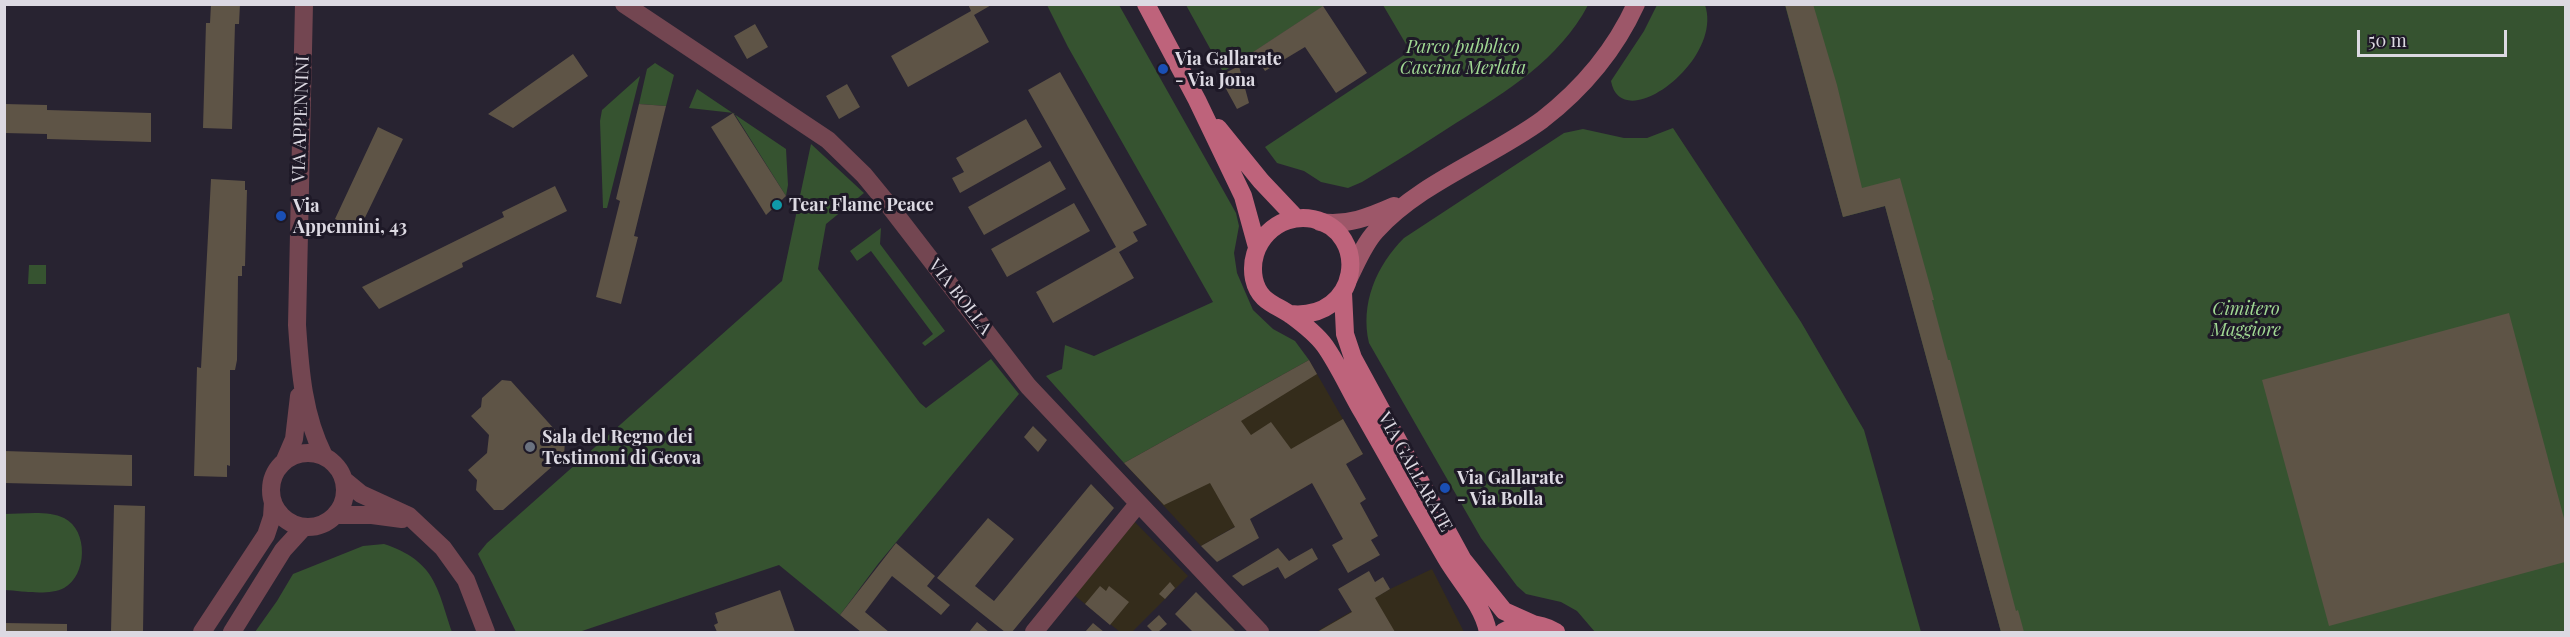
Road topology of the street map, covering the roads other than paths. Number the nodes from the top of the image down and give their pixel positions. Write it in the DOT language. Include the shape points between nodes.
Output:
graph roads {
  1 [pos="304,4"];
  2 [pos="624,4"];
  3 [pos="1146,4"];
  4 [pos="1636,4"];
  5 [pos="1197,100"];
  6 [pos="1426,192"];
  7 [pos="1296,218"];
  8 [pos="1320,222"];
  9 [pos="1257,247"];
  10 [pos="1346,286"];
  11 [pos="1290,314"];
  12 [pos="301,376"];
  13 [pos="324,456"];
  14 [pos="285,460"];
  15 [pos="344,480"];
  16 [pos="273,502"];
  17 [pos="1138,504"];
  18 [pos="336,515"];
  19 [pos="304,527"];
  20 [pos="421,527"];
  21 [pos="1533,624"];
  22 [pos="202,633"];
  23 [pos="231,633"];
  24 [pos="486,633"];
  25 [pos="1034,633"];
  26 [pos="1260,633"];
  27 [pos="1488,633"];
  28 [pos="1503,633"];
  29 [pos="1556,633"];
  1 -- 12 [label="street, VIA APPENNINI" via="296,299"];
  2 -- 17 [label="street, VIA BOLLA" via="842,152 887,203 1020,376"];
  3 -- 5 [label="main road, VIA GALLARATE"];
  4 -- 6 [label="street" via="1602,61 1566,100 1518,136"];
  5 -- 7 [label="main road, VIA GALLARATE"];
  5 -- 9 [label="main road, VIA GALLARATE" via="1243,196"];
  6 -- 8 [label="street" via="1365,219"];
  6 -- 10 [label="street" via="1376,231"];
  7 -- 8 [label="main road"];
  7 -- 9 [label="main road" via="1266,233"];
  8 -- 10 [label="main road, VIA GALLARATE" via="1339,235 1347,248 1350,263"];
  9 -- 11 [label="main road, VIA GALLARATE" via="1254,280 1274,307"];
  10 -- 11 [label="main road" via="1333,304 1320,312"];
  10 -- 21 [label="main road, VIA GALLARATE" via="1344,334 1353,358 1463,560 1504,611"];
  11 -- 27 [label="main road, VIA GALLARATE" via="1324,345 1485,620"];
  12 -- 13 [label="street, VIA APPENNINI" via="314,435"];
  12 -- 14 [label="street, VIA APPENNINI" via="294,439"];
  13 -- 14 [label="street" via="306,452"];
  13 -- 15 [label="street" via="335,464"];
  14 -- 16 [label="street, VIA APPENNINI" via="273,477"];
  15 -- 18 [label="street" via="344,498"];
  15 -- 20 [label="street" via="361,494 403,512"];
  16 -- 19 [label="street" via="287,520"];
  16 -- 22 [label="street, VIA APPENNINI" via="266,534"];
  17 -- 25 [label="street"];
  17 -- 26 [label="street, VIA BOLLA"];
  18 -- 19 [label="street" via="324,524"];
  18 -- 20 [label="street" via="384,516"];
  19 -- 23 [label="street" via="283,550"];
  20 -- 24 [label="street" via="448,554 466,580"];
  21 -- 28 [label="main road"];
  21 -- 29 [label="main road, VIA GALLARATE"];
}
